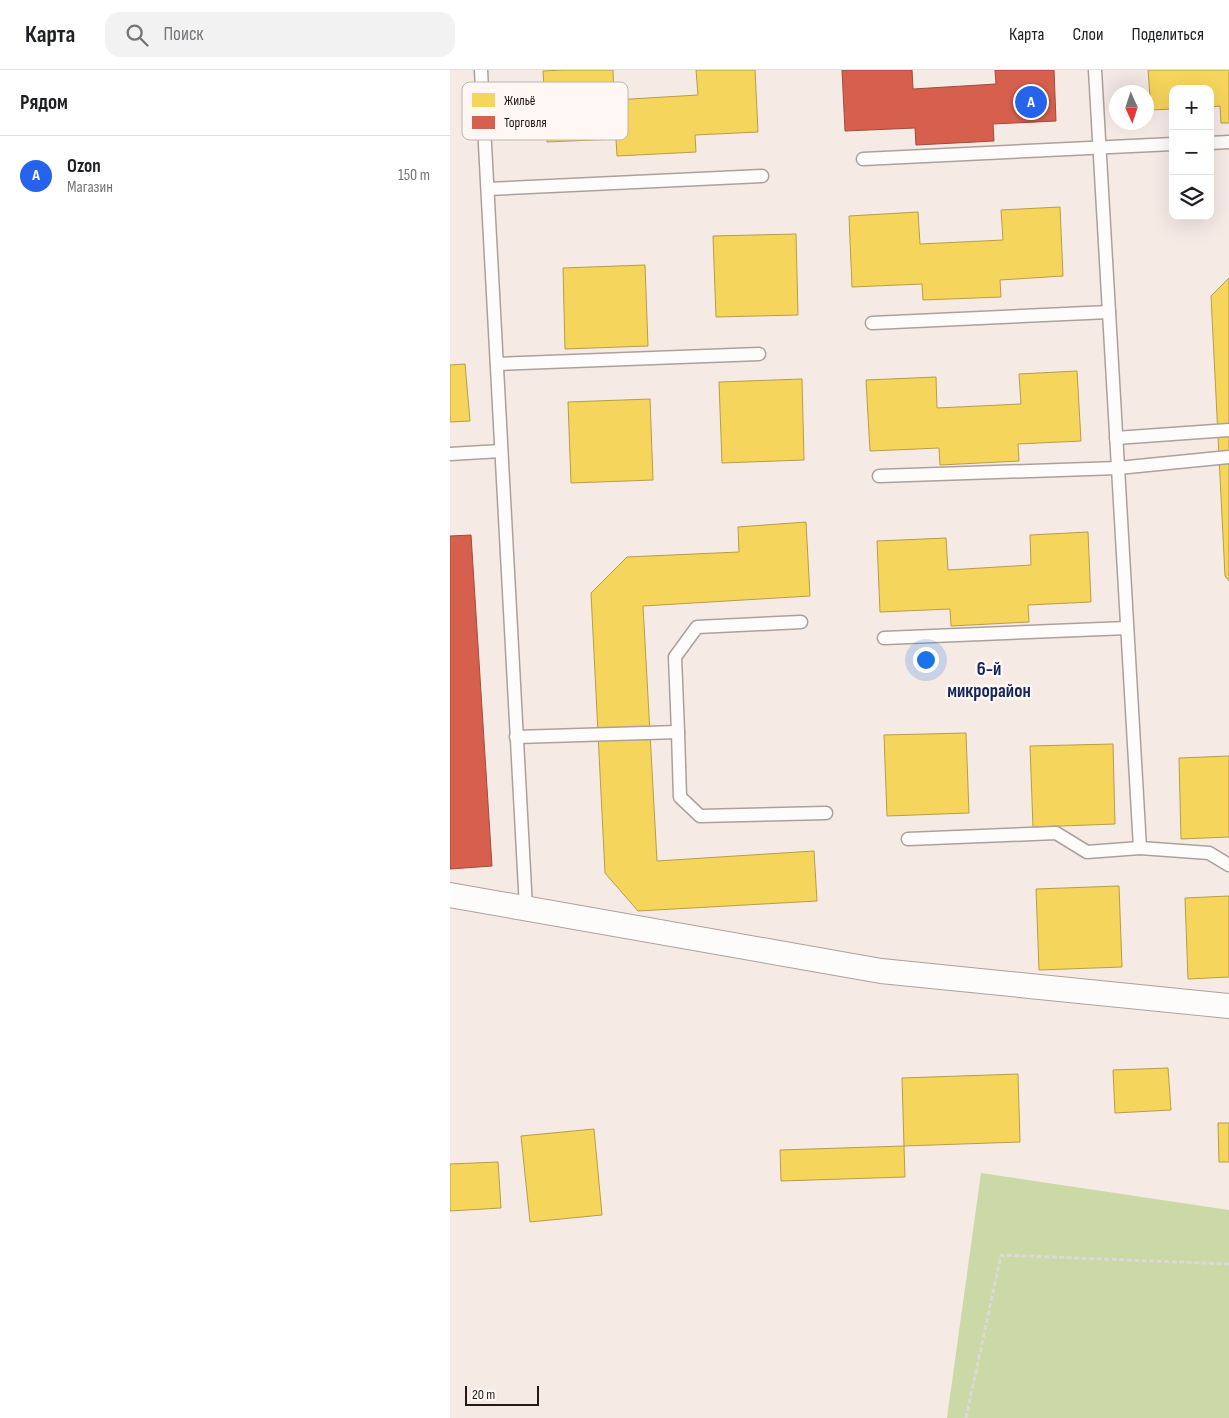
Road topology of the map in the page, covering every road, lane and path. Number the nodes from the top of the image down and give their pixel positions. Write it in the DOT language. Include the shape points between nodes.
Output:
graph roads {
  1 [pos="1095,70"];
  2 [pos="485,140"];
  3 [pos="1229,142"];
  4 [pos="1214,143"];
  5 [pos="1169,144"];
  6 [pos="1100,148"];
  7 [pos="864,159"];
  8 [pos="762,176"];
  9 [pos="488,189"];
  10 [pos="1109,312"];
  11 [pos="872,323"];
  12 [pos="759,354"];
  13 [pos="497,364"];
  14 [pos="1229,430"];
  15 [pos="1116,438"];
  16 [pos="501,451"];
  17 [pos="450,454"];
  18 [pos="1229,457"];
  19 [pos="1118,468"];
  20 [pos="879,476"];
  21 [pos="801,622"];
  22 [pos="1127,628"];
  23 [pos="884,638"];
  24 [pos="678,732"];
  25 [pos="516,737"];
  26 [pos="826,813"];
  27 [pos="908,839"];
  28 [pos="1140,848"];
  29 [pos="1229,865"];
  30 [pos="450,895"];
  31 [pos="526,908"];
  32 [pos="1229,1006"];
  33 [pos="1229,1264"];
  34 [pos="966,1418"];
  1 -- 6 [label="lane"];
  2 -- 9 [label="lane"];
  3 -- 4 [label="lane"];
  5 -- 6 [label="lane"];
  6 -- 7 [label="lane"];
  6 -- 10 [label="lane"];
  8 -- 9 [label="lane"];
  9 -- 13 [label="lane"];
  10 -- 11 [label="lane"];
  10 -- 15 [label="lane"];
  12 -- 13 [label="lane"];
  13 -- 16 [label="lane"];
  14 -- 15 [label="lane"];
  15 -- 19 [label="lane"];
  16 -- 17 [label="lane"];
  16 -- 25 [label="lane"];
  18 -- 19 [label="lane"];
  19 -- 20 [label="lane"];
  19 -- 22 [label="lane"];
  21 -- 24 [label="lane" via="697,627 675,657"];
  22 -- 23 [label="lane"];
  22 -- 28 [label="lane"];
  24 -- 25 [label="lane"];
  24 -- 26 [label="lane" via="680,796 700,816"];
  25 -- 31 [label="lane"];
  27 -- 28 [label="lane" via="1056,833 1087,852"];
  28 -- 29 [label="lane" via="1209,853"];
  30 -- 31 [label="street"];
  31 -- 32 [label="street" via="881,971"];
  33 -- 34 [label="path" via="1001,1254"];
}
